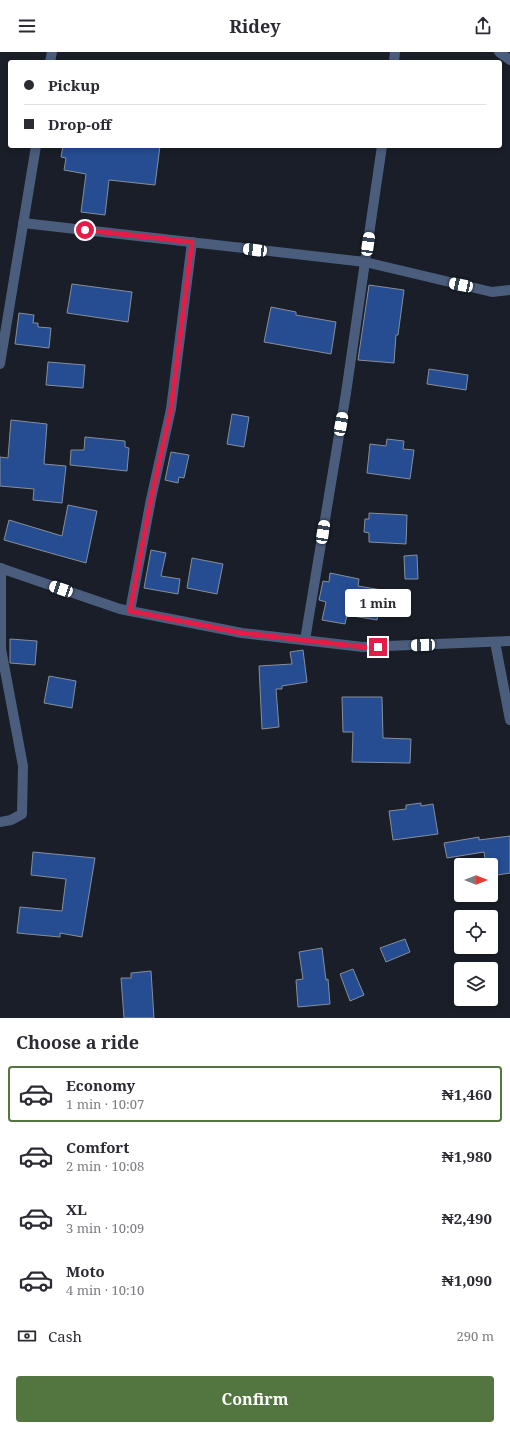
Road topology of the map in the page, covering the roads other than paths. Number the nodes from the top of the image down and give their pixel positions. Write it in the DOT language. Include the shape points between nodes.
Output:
graph roads {
  1 [pos="499,52"];
  2 [pos="510,60"];
  3 [pos="36,148"];
  4 [pos="382,148"];
  5 [pos="23,224"];
  6 [pos="192,242"];
  7 [pos="365,262"];
  8 [pos="510,290"];
  9 [pos="0,364"];
  10 [pos="1,568"];
  11 [pos="130,611"];
  12 [pos="305,640"];
  13 [pos="510,641"];
  14 [pos="495,642"];
  15 [pos="1,648"];
  16 [pos="510,720"];
  17 [pos="0,822"];
  1 -- 2 [label="street"];
  3 -- 5 [label="street"];
  4 -- 7 [label="street"];
  5 -- 6 [label="street"];
  5 -- 9 [label="street"];
  6 -- 7 [label="street"];
  6 -- 11 [label="street" via="171,409"];
  7 -- 8 [label="street" via="492,292"];
  7 -- 12 [label="street"];
  10 -- 11 [label="street"];
  10 -- 15 [label="street"];
  11 -- 12 [label="street" via="242,633"];
  12 -- 14 [label="street" via="363,647"];
  13 -- 14 [label="street"];
  14 -- 16 [label="street"];
  15 -- 17 [label="street" via="23,766 22,814"];
}
